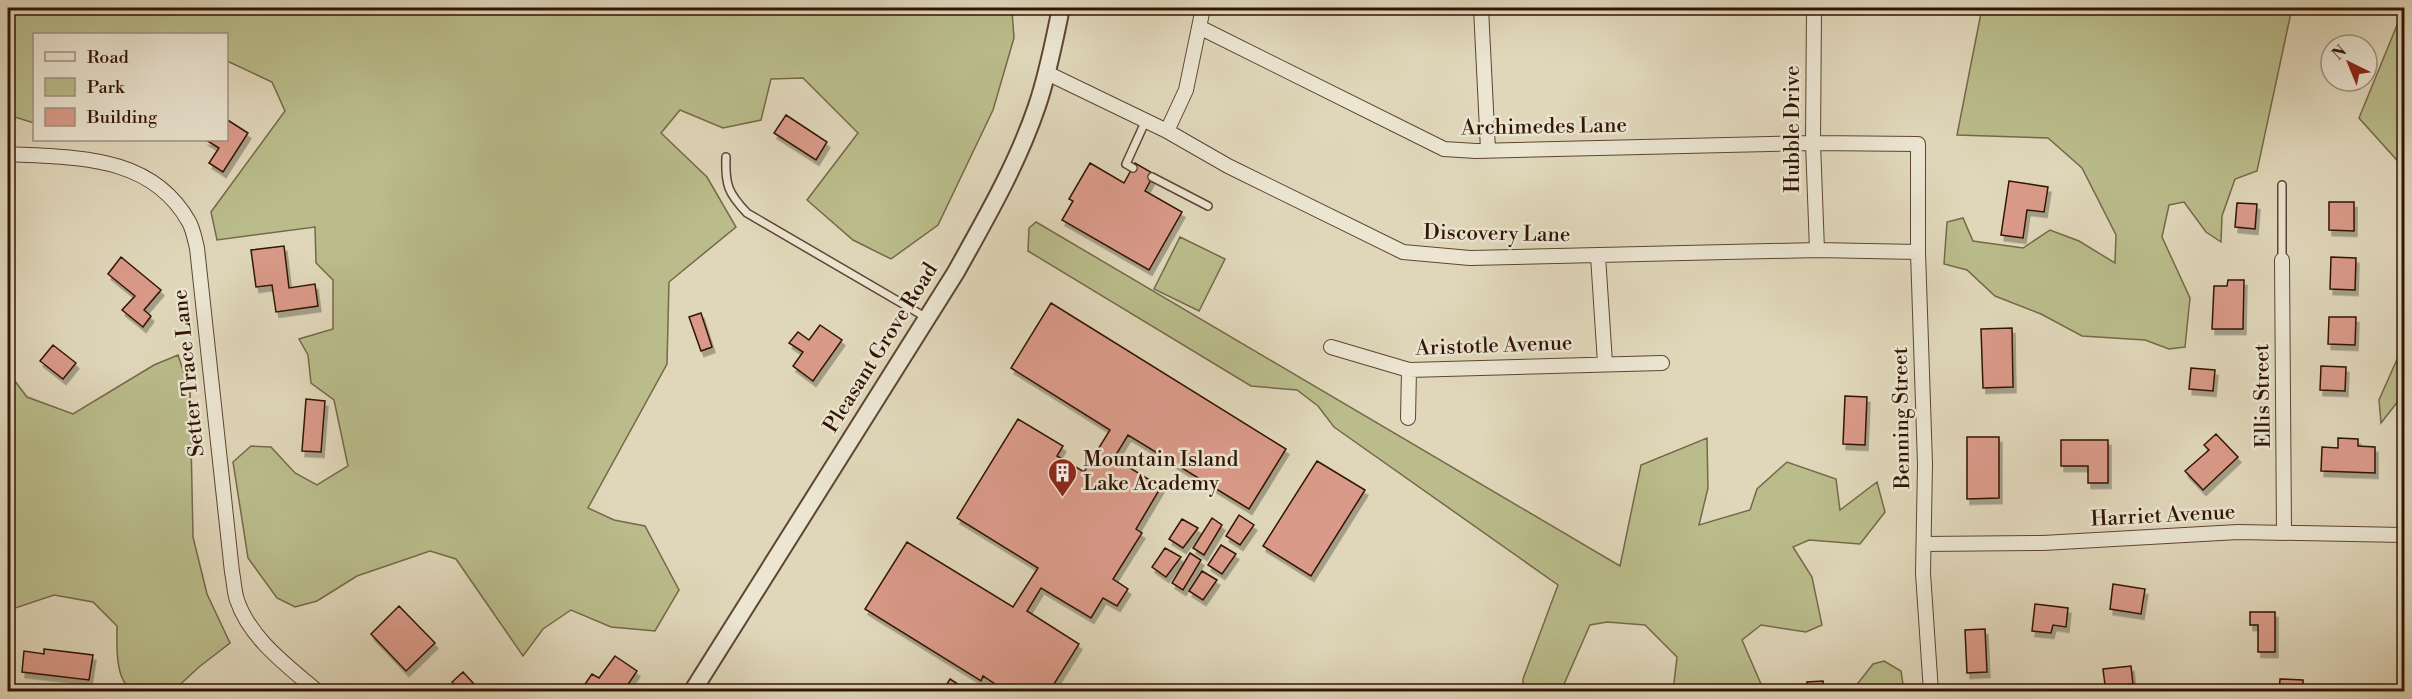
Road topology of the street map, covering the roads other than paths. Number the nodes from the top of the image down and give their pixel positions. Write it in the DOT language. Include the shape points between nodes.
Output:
graph roads {
  1 [pos="1061,8"];
  2 [pos="1203,8"];
  3 [pos="1481,8"];
  4 [pos="1814,8"];
  5 [pos="1199,27"];
  6 [pos="1047,73"];
  7 [pos="1146,120"];
  8 [pos="1167,131"];
  9 [pos="1813,143"];
  10 [pos="1918,144"];
  11 [pos="1488,150"];
  12 [pos="8,154"];
  13 [pos="726,157"];
  14 [pos="1133,168"];
  15 [pos="1152,177"];
  16 [pos="2282,185"];
  17 [pos="1208,206"];
  18 [pos="1816,250"];
  19 [pos="1918,252"];
  20 [pos="1598,256"];
  21 [pos="2282,260"];
  22 [pos="927,318"];
  23 [pos="1331,346"];
  24 [pos="1605,363"];
  25 [pos="1662,363"];
  26 [pos="1409,370"];
  27 [pos="1407,418"];
  28 [pos="2284,532"];
  29 [pos="2404,535"];
  30 [pos="1924,544"];
  31 [pos="318,692"];
  32 [pos="692,692"];
  33 [pos="1931,692"];
  1 -- 6 [label="street, Pleasant Grove Road"];
  2 -- 5 [label="street"];
  3 -- 11 [label="street"];
  4 -- 9 [label="street, Hubble Drive"];
  5 -- 8 [label="street" via="1186,90"];
  5 -- 11 [label="street, Archimedes Lane" via="1443,149"];
  6 -- 7 [label="street, Discovery Lane"];
  6 -- 22 [label="street, Pleasant Grove Road" via="1018,154 991,211"];
  7 -- 8 [label="street, Discovery Lane"];
  7 -- 14 [label="lane" via="1126,164"];
  8 -- 20 [label="street, Discovery Lane" via="1228,166 1403,252 1470,258"];
  9 -- 10 [label="street, Archimedes Lane"];
  9 -- 11 [label="street, Archimedes Lane"];
  9 -- 18 [label="street, Hubble Drive"];
  10 -- 19 [label="street, Benning Street"];
  12 -- 31 [label="street, Setter Trace Lane" via="91,159 145,175 175,201 190,224 203,296 237,600 260,640"];
  13 -- 22 [label="lane" via="725,181 733,198 747,213"];
  15 -- 17 [label="lane"];
  16 -- 21 [label="lane"];
  18 -- 19 [label="street, Discovery Lane"];
  18 -- 20 [label="street, Discovery Lane"];
  19 -- 30 [label="street, Benning Street"];
  20 -- 24 [label="street"];
  21 -- 28 [label="street, Ellis Street"];
  22 -- 32 [label="street, Pleasant Grove Road"];
  23 -- 26 [label="street, Aristotle Avenue"];
  24 -- 25 [label="street, Aristotle Avenue"];
  24 -- 26 [label="street, Aristotle Avenue"];
  26 -- 27 [label="street"];
  28 -- 29 [label="street, Harriet Avenue"];
  28 -- 30 [label="street, Harriet Avenue"];
  30 -- 33 [label="street, Benning Street"];
}
